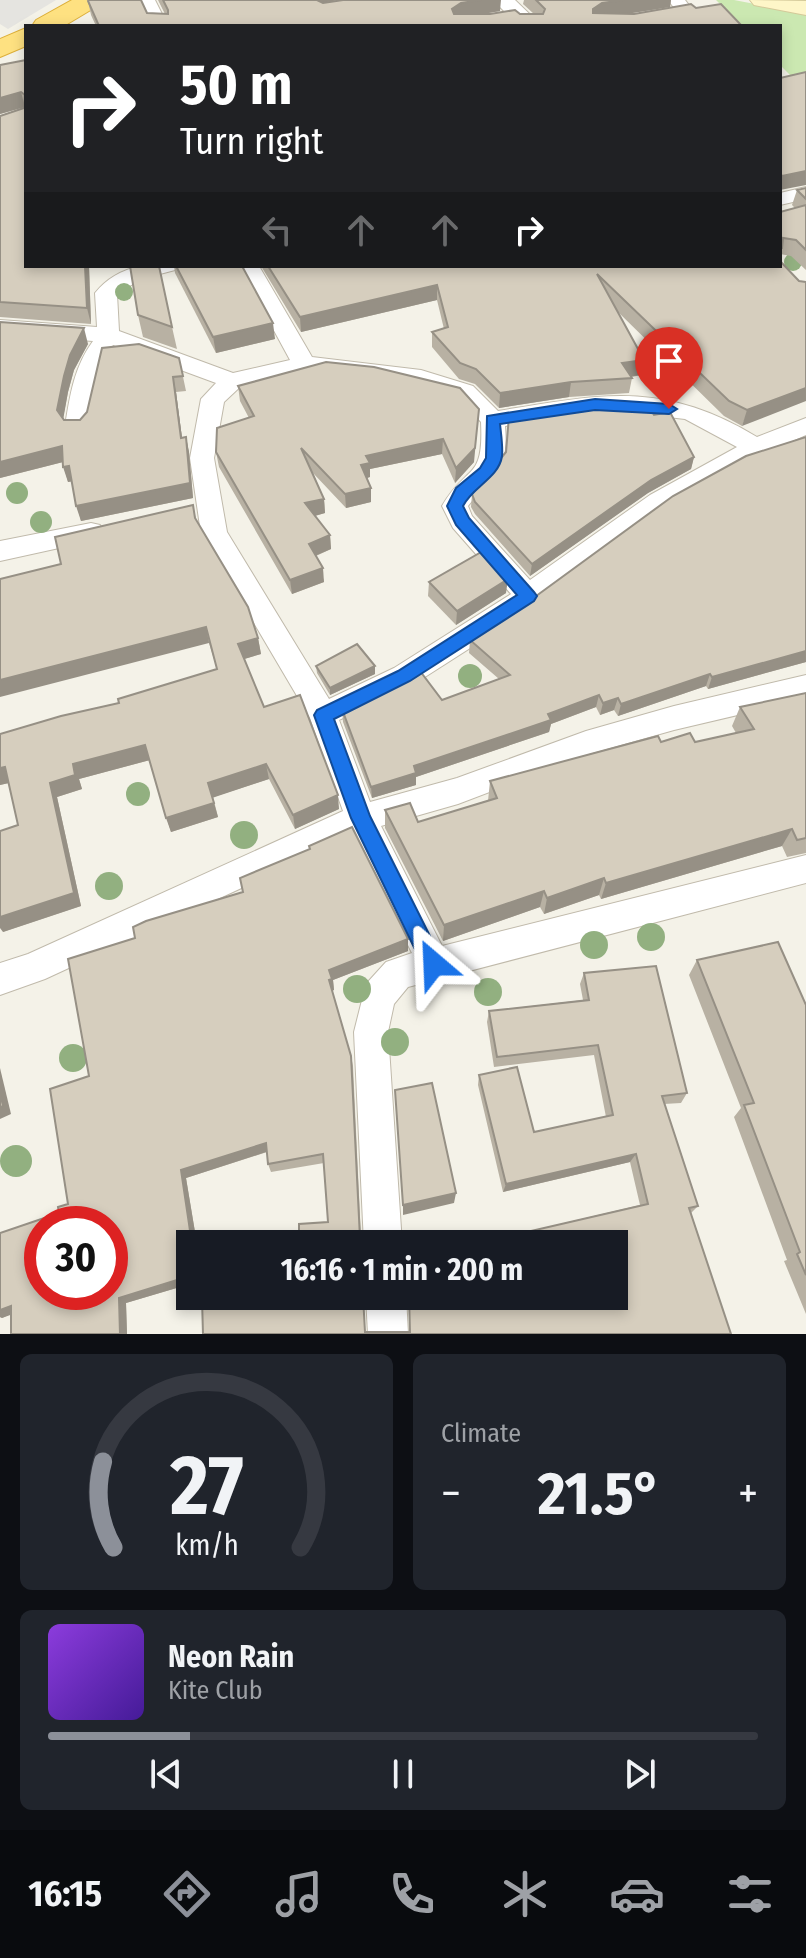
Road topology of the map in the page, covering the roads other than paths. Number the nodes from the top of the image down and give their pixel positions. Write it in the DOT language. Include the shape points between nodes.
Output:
graph roads {
  1 [pos="90,0"];
  2 [pos="147,0"];
  3 [pos="762,0"];
  4 [pos="806,8"];
  5 [pos="677,13"];
  6 [pos="48,24"];
  7 [pos="159,24"];
  8 [pos="613,24"];
  9 [pos="24,37"];
  10 [pos="0,49"];
  11 [pos="159,268"];
  12 [pos="250,268"];
  13 [pos="0,327"];
  14 [pos="108,335"];
  15 [pos="304,364"];
  16 [pos="232,381"];
  17 [pos="493,420"];
  18 [pos="77,426"];
  19 [pos="806,426"];
  20 [pos="756,447"];
  21 [pos="209,507"];
  22 [pos="179,513"];
  23 [pos="119,526"];
  24 [pos="0,551"];
  25 [pos="528,596"];
  26 [pos="806,687"];
  27 [pos="323,715"];
  28 [pos="361,818"];
  29 [pos="806,869"];
  30 [pos="434,964"];
  31 [pos="0,979"];
  32 [pos="382,1230"];
  33 [pos="387,1310"];
  34 [pos="388,1334"];
  1 -- 6 [label="highway"];
  2 -- 7 [label="street"];
  3 -- 4 [label="main road"];
  5 -- 8 [label="street"];
  9 -- 10 [label="highway"];
  11 -- 14 [label="street" via="115,282 106,293"];
  12 -- 15 [label="street"];
  13 -- 14 [label="street"];
  14 -- 16 [label="street"];
  14 -- 18 [label="street" via="91,360"];
  15 -- 16 [label="street"];
  15 -- 17 [label="street" via="413,375 448,384 465,391"];
  16 -- 21 [label="street" via="213,399 202,458"];
  17 -- 20 [label="street" via="595,404 648,406 690,412"];
  17 -- 25 [label="street" via="494,458 455,506 462,521"];
  19 -- 20 [label="street"];
  20 -- 25 [label="street" via="659,501"];
  21 -- 22 [label="street"];
  21 -- 27 [label="street" via="214,533"];
  23 -- 24 [label="street"];
  25 -- 27 [label="street" via="404,676"];
  26 -- 28 [label="street" via="586,743 458,791"];
  27 -- 28 [label="street"];
  28 -- 30 [label="street"];
  28 -- 31 [label="street"];
  29 -- 30 [label="street"];
  30 -- 32 [label="street" via="398,973 378,996 371,1032"];
  33 -- 34 [label="street"];
}
